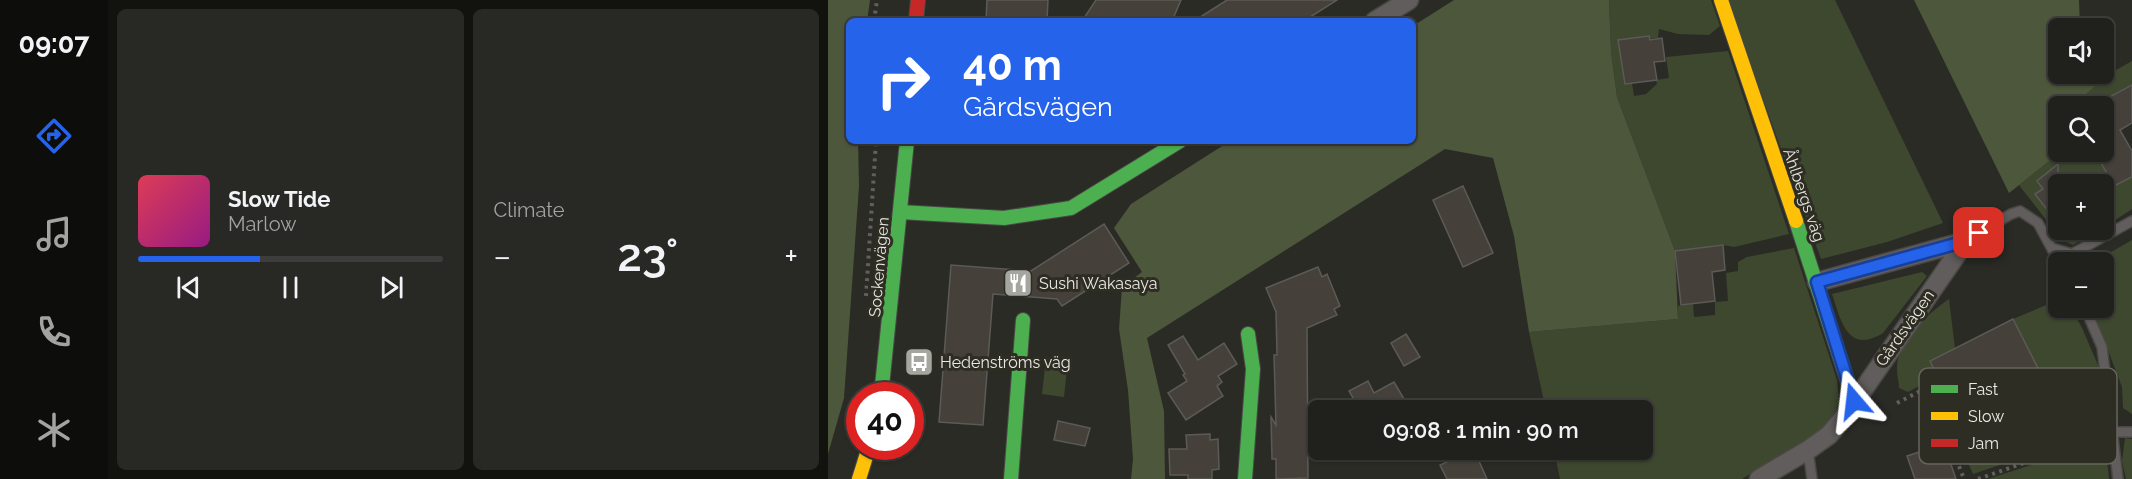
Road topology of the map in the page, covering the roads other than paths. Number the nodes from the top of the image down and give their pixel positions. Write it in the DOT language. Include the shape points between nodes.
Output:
graph roads {
  1 [pos="918,0"];
  2 [pos="1409,0"];
  3 [pos="1721,0"];
  4 [pos="916,18"];
  5 [pos="1380,18"];
  6 [pos="907,144"];
  7 [pos="1175,144"];
  8 [pos="900,212"];
  9 [pos="2132,220"];
  10 [pos="1966,241"];
  11 [pos="2052,248"];
  12 [pos="2054,252"];
  13 [pos="1817,282"];
  14 [pos="2089,318"];
  15 [pos="1023,320"];
  16 [pos="1248,334"];
  17 [pos="2105,368"];
  18 [pos="884,382"];
  19 [pos="1854,401"];
  20 [pos="1808,450"];
  21 [pos="865,460"];
  22 [pos="2116,464"];
  23 [pos="859,479"];
  24 [pos="1011,479"];
  25 [pos="1245,479"];
  26 [pos="1759,479"];
  27 [pos="1812,479"];
  28 [pos="2118,479"];
  1 -- 4 [label="street"];
  2 -- 5 [label="street"];
  3 -- 13 [label="street, Åhlbergs väg"];
  6 -- 8 [label="street, Sockenvägen"];
  7 -- 8 [label="street" via="1071,208 1004,218"];
  8 -- 18 [label="street, Sockenvägen"];
  9 -- 11 [label="lane" via="2072,254"];
  10 -- 11 [label="lane, Gårdsvägen" via="2020,212 2038,223"];
  10 -- 13 [label="street, Gårdsvägen"];
  10 -- 19 [label="street, Gårdsvägen"];
  11 -- 12 [label="lane, Gårdsvägen"];
  13 -- 19 [label="street, Åhlbergs väg"];
  14 -- 17 [label="lane" via="2102,347"];
  15 -- 24 [label="street"];
  16 -- 25 [label="street" via="1253,369"];
  19 -- 20 [label="street, Gårdsvägen" via="1829,435"];
  20 -- 26 [label="street, Gårdsvägen"];
  20 -- 27 [label="lane"];
  21 -- 23 [label="street"];
  22 -- 28 [label="lane"];
}
